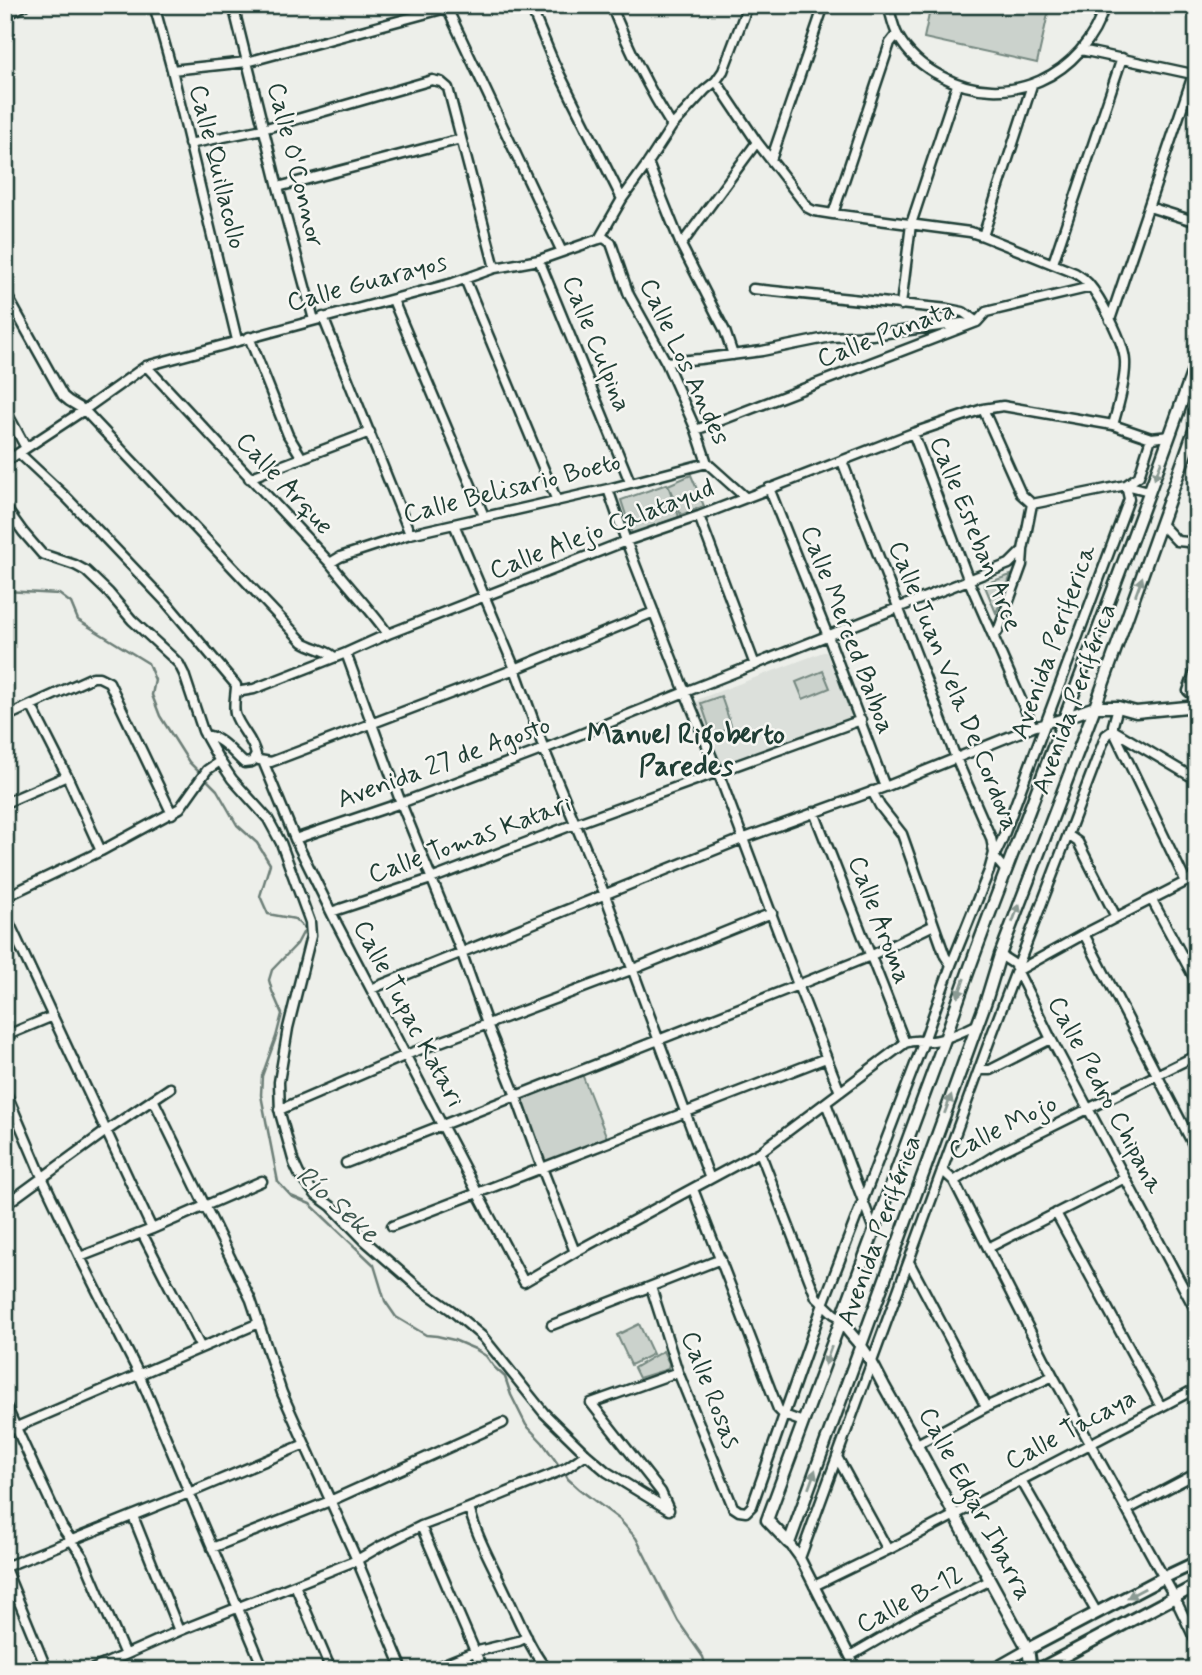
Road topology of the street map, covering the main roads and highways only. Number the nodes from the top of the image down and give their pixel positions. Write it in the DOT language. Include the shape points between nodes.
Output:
graph roads {
  1 [pos="1197,1562"];
  2 [pos="1197,1585"];
  3 [pos="1031,1670"];
  4 [pos="1038,1670"];
  1 -- 3 [label="main road, Calle Edgar Ibarra, one-way" via="1028,1649"];
  2 -- 4 [label="main road"];
}
